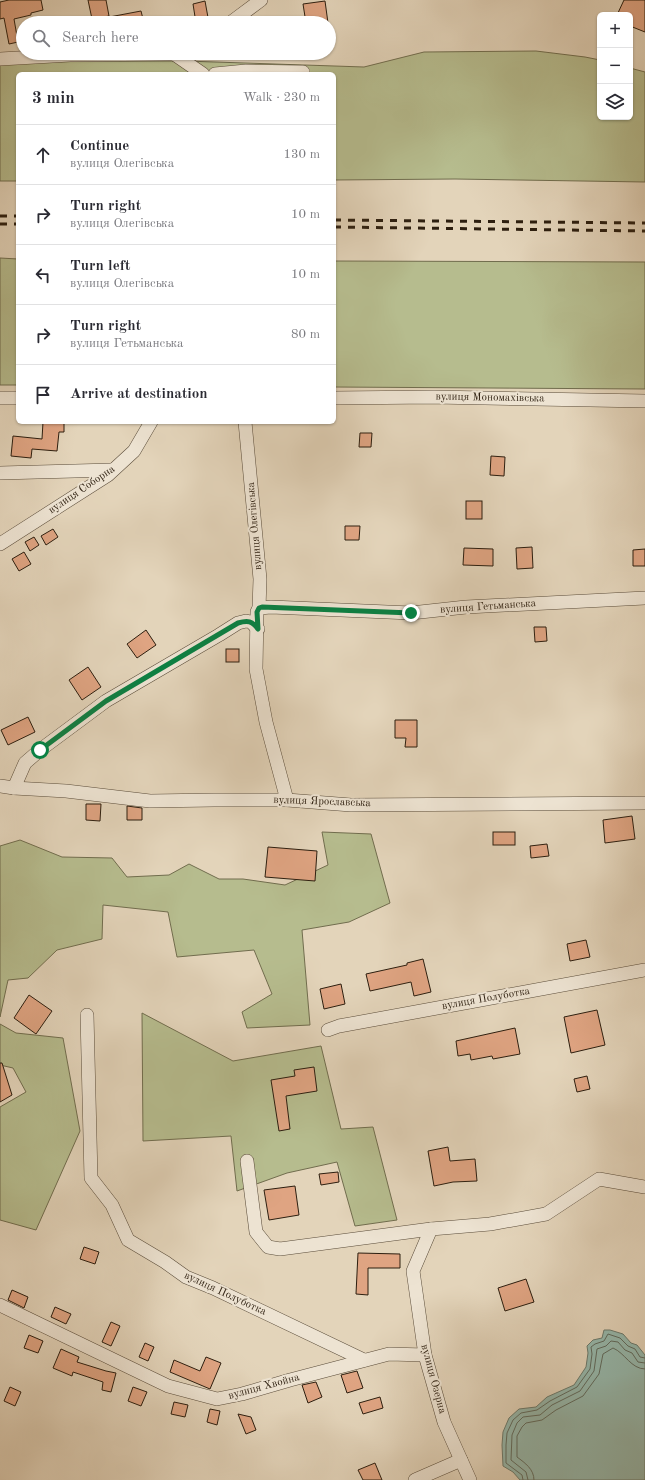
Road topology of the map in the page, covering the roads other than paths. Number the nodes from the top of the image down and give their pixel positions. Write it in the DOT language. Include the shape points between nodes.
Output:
graph roads {
  1 [pos="262,0"];
  2 [pos="240,16"];
  3 [pos="16,58"];
  4 [pos="0,59"];
  5 [pos="184,60"];
  6 [pos="200,72"];
  7 [pos="230,72"];
  8 [pos="303,72"];
  9 [pos="0,398"];
  10 [pos="16,398"];
  11 [pos="336,398"];
  12 [pos="645,401"];
  13 [pos="149,424"];
  14 [pos="245,424"];
  15 [pos="112,470"];
  16 [pos="0,473"];
  17 [pos="0,544"];
  18 [pos="645,598"];
  19 [pos="259,608"];
  20 [pos="258,629"];
  21 [pos="0,786"];
  22 [pos="14,788"];
  23 [pos="287,800"];
  24 [pos="645,803"];
  25 [pos="645,970"];
  26 [pos="87,1015"];
  27 [pos="328,1030"];
  28 [pos="247,1161"];
  29 [pos="645,1187"];
  30 [pos="431,1229"];
  31 [pos="0,1305"];
  32 [pos="425,1355"];
  33 [pos="364,1360"];
  34 [pos="460,1460"];
  35 [pos="415,1480"];
  36 [pos="470,1480"];
  1 -- 2 [label="street"];
  3 -- 4 [label="street"];
  5 -- 6 [label="street"];
  7 -- 8 [label="street"];
  9 -- 10 [label="street"];
  11 -- 12 [label="street, вулиця Мономахівська"];
  13 -- 15 [label="street, вулиця Соборна" via="134,451"];
  14 -- 19 [label="street, вулиця Олегівська" via="260,579"];
  15 -- 16 [label="street"];
  15 -- 17 [label="street, вулиця Соборна"];
  18 -- 19 [label="street, вулиця Гетьманська" via="466,606 411,613"];
  19 -- 20 [label="street, вулиця Олегівська"];
  20 -- 22 [label="street" via="251,622 238,623 106,701 25,763"];
  20 -- 23 [label="street, вулиця Олегівська" via="256,669 266,722"];
  21 -- 22 [label="street, вулиця Ярославська"];
  22 -- 23 [label="street, вулиця Ярославська" via="150,801"];
  23 -- 24 [label="street, вулиця Ярославська" via="351,805"];
  25 -- 27 [label="street, вулиця Полуботка"];
  26 -- 33 [label="street, вулиця Полуботка" via="91,1178 112,1205 128,1240 186,1277"];
  28 -- 30 [label="street" via="256,1232 268,1247 280,1249"];
  29 -- 30 [label="street" via="599,1179 546,1214 490,1224"];
  30 -- 32 [label="street, вулиця Озерна" via="412,1270"];
  31 -- 33 [label="street, вулиця Хвойна" via="168,1386 218,1399"];
  32 -- 33 [label="street, вулиця Хвойна" via="389,1354"];
  32 -- 34 [label="street, вулиця Озерна" via="444,1422"];
  34 -- 35 [label="street"];
  34 -- 36 [label="street, вулиця Озерна"];
}
